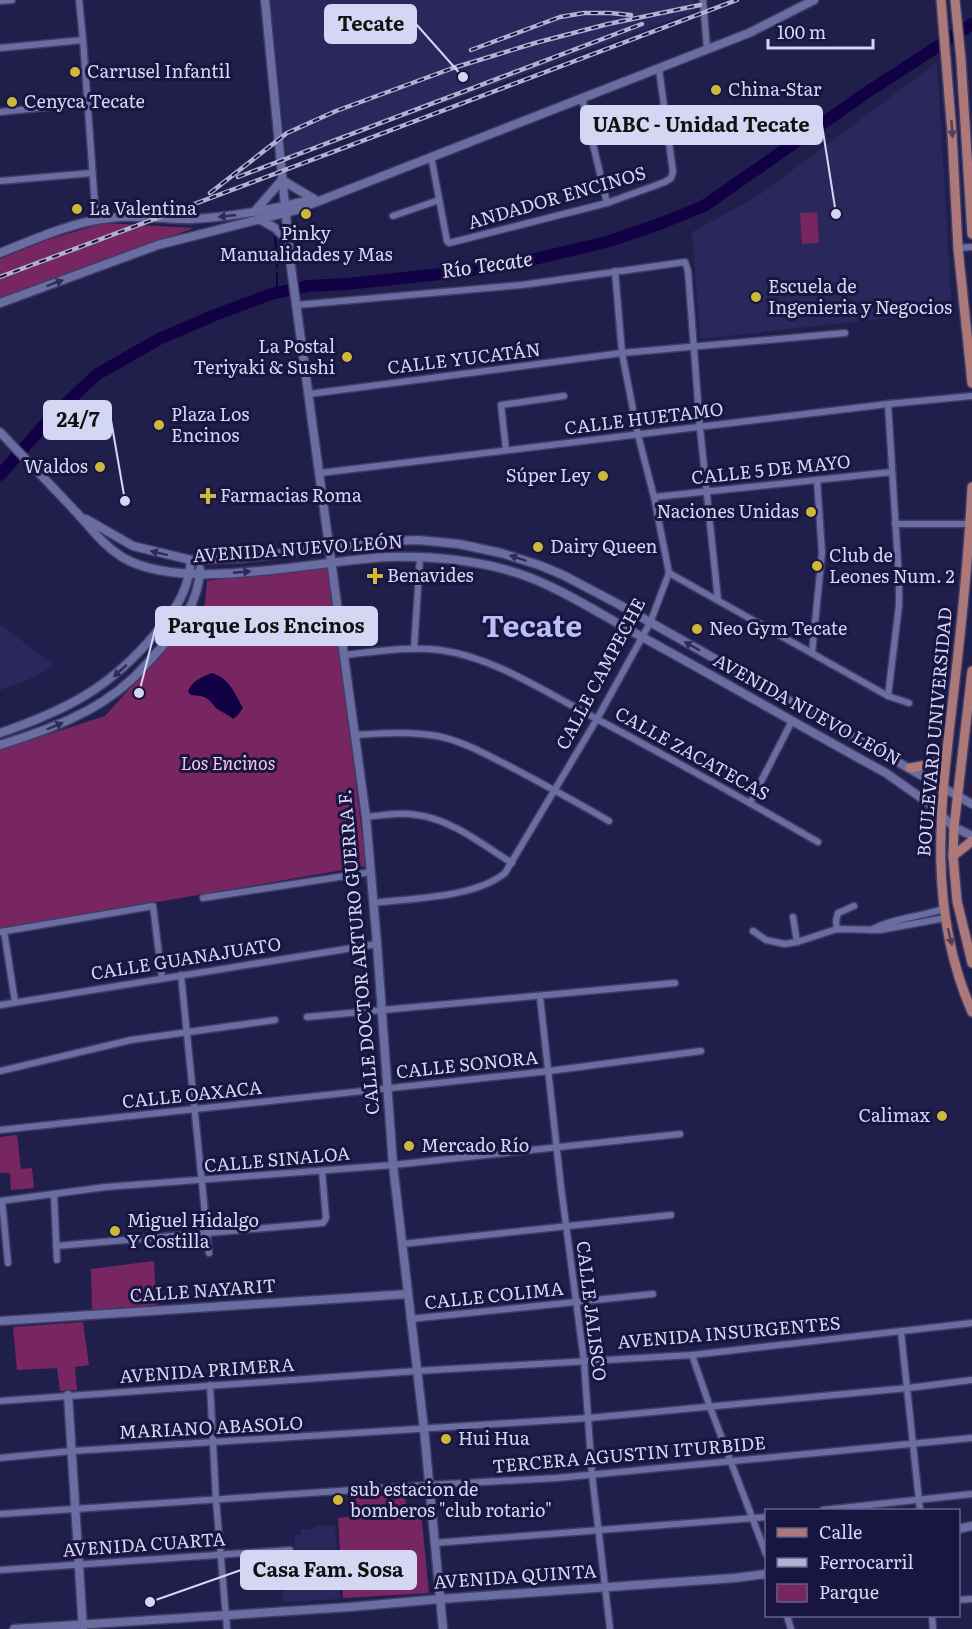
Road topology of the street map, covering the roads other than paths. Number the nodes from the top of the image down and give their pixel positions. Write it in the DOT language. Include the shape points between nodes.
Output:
graph roads {
  1 [pos="12,0"];
  2 [pos="79,0"];
  3 [pos="265,0"];
  4 [pos="703,0"];
  5 [pos="814,0"];
  6 [pos="941,0"];
  7 [pos="955,0"];
  8 [pos="0,1"];
  9 [pos="83,40"];
  10 [pos="0,48"];
  11 [pos="707,49"];
  12 [pos="659,69"];
  13 [pos="582,98"];
  14 [pos="87,103"];
  15 [pos="0,112"];
  16 [pos="431,156"];
  17 [pos="92,173"];
  18 [pos="282,180"];
  19 [pos="0,181"];
  20 [pos="970,183"];
  21 [pos="327,196"];
  22 [pos="314,199"];
  23 [pos="439,200"];
  24 [pos="607,203"];
  25 [pos="285,210"];
  26 [pos="257,216"];
  27 [pos="393,216"];
  28 [pos="96,220"];
  29 [pos="972,234"];
  30 [pos="288,241"];
  31 [pos="972,247"];
  32 [pos="958,248"];
  33 [pos="0,253"];
  34 [pos="615,271"];
  35 [pos="0,303"];
  36 [pos="297,305"];
  37 [pos="845,333"];
  38 [pos="693,345"];
  39 [pos="622,353"];
  40 [pos="972,378"];
  41 [pos="972,383"];
  42 [pos="309,394"];
  43 [pos="564,396"];
  44 [pos="972,396"];
  45 [pos="888,404"];
  46 [pos="699,428"];
  47 [pos="0,432"];
  48 [pos="638,435"];
  49 [pos="506,450"];
  50 [pos="892,472"];
  51 [pos="320,473"];
  52 [pos="817,480"];
  53 [pos="972,487"];
  54 [pos="707,492"];
  55 [pos="654,497"];
  56 [pos="78,514"];
  57 [pos="895,524"];
  58 [pos="970,524"];
  59 [pos="329,547"];
  60 [pos="968,555"];
  61 [pos="420,557"];
  62 [pos="195,560"];
  63 [pos="331,563"];
  64 [pos="669,573"];
  65 [pos="195,574"];
  66 [pos="972,576"];
  67 [pos="718,600"];
  68 [pos="650,623"];
  69 [pos="642,637"];
  70 [pos="414,649"];
  71 [pos="812,653"];
  72 [pos="344,655"];
  73 [pos="972,671"];
  74 [pos="888,696"];
  75 [pos="970,700"];
  76 [pos="909,703"];
  77 [pos="597,719"];
  78 [pos="792,722"];
  79 [pos="18,727"];
  80 [pos="0,733"];
  81 [pos="355,735"];
  82 [pos="21,738"];
  83 [pos="0,745"];
  84 [pos="947,752"];
  85 [pos="910,768"];
  86 [pos="944,789"];
  87 [pos="555,790"];
  88 [pos="958,796"];
  89 [pos="750,803"];
  90 [pos="972,804"];
  91 [pos="366,817"];
  92 [pos="942,817"];
  93 [pos="609,821"];
  94 [pos="954,827"];
  95 [pos="972,836"];
  96 [pos="972,841"];
  97 [pos="818,842"];
  98 [pos="953,856"];
  99 [pos="512,863"];
  100 [pos="371,872"];
  101 [pos="203,898"];
  102 [pos="374,903"];
  103 [pos="854,906"];
  104 [pos="944,914"];
  105 [pos="793,917"];
  106 [pos="837,929"];
  107 [pos="2,931"];
  108 [pos="753,931"];
  109 [pos="797,942"];
  110 [pos="377,944"];
  111 [pos="972,963"];
  112 [pos="181,975"];
  113 [pos="162,978"];
  114 [pos="675,983"];
  115 [pos="540,997"];
  116 [pos="15,1002"];
  117 [pos="0,1005"];
  118 [pos="382,1011"];
  119 [pos="972,1012"];
  120 [pos="307,1017"];
  121 [pos="275,1020"];
  122 [pos="188,1034"];
  123 [pos="700,1051"];
  124 [pos="0,1071"];
  125 [pos="549,1071"];
  126 [pos="387,1089"];
  127 [pos="195,1110"];
  128 [pos="0,1130"];
  129 [pos="680,1134"];
  130 [pos="557,1147"];
  131 [pos="393,1166"];
  132 [pos="322,1172"];
  133 [pos="203,1181"];
  134 [pos="54,1195"];
  135 [pos="1,1201"];
  136 [pos="671,1215"];
  137 [pos="566,1228"];
  138 [pos="207,1232"];
  139 [pos="402,1244"];
  140 [pos="56,1246"];
  141 [pos="209,1253"];
  142 [pos="57,1260"];
  143 [pos="8,1263"];
  144 [pos="408,1294"];
  145 [pos="653,1294"];
  146 [pos="575,1302"];
  147 [pos="410,1319"];
  148 [pos="0,1321"];
  149 [pos="972,1323"];
  150 [pos="900,1332"];
  151 [pos="692,1355"];
  152 [pos="584,1361"];
  153 [pos="416,1371"];
  154 [pos="972,1380"];
  155 [pos="210,1385"];
  156 [pos="908,1388"];
  157 [pos="68,1395"];
  158 [pos="0,1401"];
  159 [pos="710,1407"];
  160 [pos="589,1418"];
  161 [pos="424,1430"];
  162 [pos="972,1438"];
  163 [pos="213,1443"];
  164 [pos="913,1445"];
  165 [pos="72,1451"];
  166 [pos="0,1458"];
  167 [pos="731,1462"];
  168 [pos="592,1475"];
  169 [pos="428,1485"];
  170 [pos="972,1494"];
  171 [pos="216,1500"];
  172 [pos="919,1500"];
  173 [pos="75,1509"];
  174 [pos="833,1509"];
  175 [pos="920,1509"];
  176 [pos="0,1514"];
  177 [pos="765,1517"];
  178 [pos="753,1518"];
  179 [pos="599,1531"];
  180 [pos="434,1543"];
  181 [pos="290,1550"];
  182 [pos="765,1551"];
  183 [pos="222,1555"];
  184 [pos="79,1565"];
  185 [pos="0,1570"];
  186 [pos="765,1574"];
  187 [pos="606,1587"];
  188 [pos="440,1599"];
  189 [pos="226,1616"];
  190 [pos="83,1626"];
  191 [pos="14,1629"];
  192 [pos="227,1629"];
  193 [pos="443,1629"];
  194 [pos="610,1629"];
  1 -- 8 [label="street"];
  2 -- 9 [label="street"];
  3 -- 18 [label="street, CALLE DOCTOR ARTURO GUERRA F."];
  4 -- 11 [label="street"];
  5 -- 11 [label="street"];
  6 -- 32 [label="main road, one-way"];
  7 -- 20 [label="main road"];
  9 -- 10 [label="street"];
  9 -- 14 [label="street"];
  11 -- 12 [label="street"];
  12 -- 13 [label="street"];
  12 -- 24 [label="street, ANDADOR ENCINOS" via="671,178"];
  13 -- 16 [label="street"];
  13 -- 24 [label="street"];
  14 -- 15 [label="street"];
  14 -- 17 [label="street"];
  16 -- 21 [label="street"];
  16 -- 23 [label="street"];
  17 -- 19 [label="street"];
  17 -- 28 [label="street"];
  18 -- 22 [label="street"];
  18 -- 25 [label="street, CALLE DOCTOR ARTURO GUERRA F."];
  18 -- 26 [label="street"];
  20 -- 29 [label="main road"];
  21 -- 22 [label="street"];
  21 -- 25 [label="street"];
  22 -- 25 [label="street"];
  23 -- 24 [label="street, ANDADOR ENCINOS" via="447,241 451,243"];
  23 -- 27 [label="street"];
  25 -- 26 [label="street"];
  25 -- 30 [label="street, CALLE DOCTOR ARTURO GUERRA F."];
  26 -- 28 [label="street, one-way"];
  26 -- 30 [label="street"];
  35 -- 26 [label="street, one-way" via="158,245"];
  28 -- 33 [label="street"];
  30 -- 36 [label="street, CALLE DOCTOR ARTURO GUERRA F."];
  31 -- 32 [label="street"];
  32 -- 40 [label="main road"];
  34 -- 36 [label="street" via="522,285"];
  34 -- 38 [label="street" via="685,262"];
  34 -- 39 [label="street"];
  36 -- 42 [label="street, CALLE DOCTOR ARTURO GUERRA F."];
  37 -- 38 [label="street, CALLE YUCATÁN"];
  38 -- 39 [label="street, CALLE YUCATÁN"];
  38 -- 46 [label="street"];
  39 -- 42 [label="street, CALLE YUCATÁN"];
  39 -- 48 [label="street"];
  40 -- 41 [label="main road"];
  42 -- 51 [label="street, CALLE DOCTOR ARTURO GUERRA F."];
  43 -- 49 [label="street" via="501,405"];
  44 -- 45 [label="street, CALLE HUETAMO"];
  45 -- 46 [label="street, CALLE HUETAMO"];
  45 -- 50 [label="street"];
  46 -- 48 [label="street, CALLE HUETAMO"];
  46 -- 54 [label="street"];
  47 -- 56 [label="street"];
  48 -- 49 [label="street, CALLE HUETAMO"];
  48 -- 55 [label="street"];
  49 -- 51 [label="street, CALLE HUETAMO"];
  50 -- 52 [label="street, CALLE 5 DE MAYO"];
  50 -- 57 [label="street"];
  51 -- 59 [label="street, CALLE DOCTOR ARTURO GUERRA F."];
  52 -- 54 [label="street, CALLE 5 DE MAYO"];
  52 -- 71 [label="street" via="822,553"];
  53 -- 58 [label="main road, BOULEVARD UNIVERSIDAD"];
  54 -- 55 [label="street, CALLE 5 DE MAYO"];
  54 -- 67 [label="street"];
  55 -- 64 [label="street"];
  62 -- 56 [label="street, AVENIDA NUEVO LEÓN, one-way" via="133,546"];
  56 -- 65 [label="street, AVENIDA NUEVO LEÓN" via="100,541 123,558 152,568"];
  57 -- 58 [label="street"];
  57 -- 74 [label="street" via="898,605"];
  58 -- 60 [label="main road, BOULEVARD UNIVERSIDAD"];
  59 -- 62 [label="street, AVENIDA NUEVO LEÓN"];
  59 -- 63 [label="street, CALLE DOCTOR ARTURO GUERRA F."];
  68 -- 59 [label="street, AVENIDA NUEVO LEÓN, one-way" via="560,574 481,548 418,540"];
  60 -- 66 [label="main road"];
  60 -- 84 [label="main road, BOULEVARD UNIVERSIDAD"];
  61 -- 63 [label="street, AVENIDA NUEVO LEÓN"];
  61 -- 69 [label="street, AVENIDA NUEVO LEÓN" via="468,562 534,579"];
  61 -- 70 [label="street"];
  62 -- 65 [label="street"];
  65 -- 63 [label="street, AVENIDA NUEVO LEÓN, one-way"];
  63 -- 72 [label="street, CALLE DOCTOR ARTURO GUERRA F."];
  64 -- 67 [label="street"];
  64 -- 68 [label="street, CALLE CAMPECHE"];
  65 -- 79 [label="street, one-way" via="177,608 112,678 66,708"];
  82 -- 65 [label="street, one-way" via="82,714 132,680 186,616 195,598"];
  67 -- 71 [label="street"];
  68 -- 69 [label="street, CALLE CAMPECHE"];
  85 -- 68 [label="street, AVENIDA NUEVO LEÓN, one-way"];
  69 -- 77 [label="street, CALLE CAMPECHE"];
  69 -- 78 [label="street, AVENIDA NUEVO LEÓN"];
  70 -- 72 [label="street, CALLE ZACATECAS"];
  70 -- 77 [label="street, CALLE ZACATECAS" via="440,650 495,666"];
  71 -- 74 [label="street"];
  72 -- 81 [label="street, CALLE DOCTOR ARTURO GUERRA F."];
  73 -- 75 [label="main road, BOULEVARD UNIVERSIDAD"];
  74 -- 76 [label="street"];
  75 -- 88 [label="main road, BOULEVARD UNIVERSIDAD"];
  77 -- 87 [label="street, CALLE CAMPECHE"];
  77 -- 89 [label="street, CALLE ZACATECAS"];
  78 -- 89 [label="street"];
  78 -- 92 [label="street, AVENIDA NUEVO LEÓN" via="886,773"];
  79 -- 80 [label="street"];
  79 -- 82 [label="street"];
  81 -- 87 [label="street" via="417,733 443,737 473,747"];
  81 -- 91 [label="street, CALLE DOCTOR ARTURO GUERRA F."];
  82 -- 83 [label="street"];
  84 -- 85 [label="main road" via="932,764"];
  84 -- 86 [label="main road, BOULEVARD UNIVERSIDAD"];
  85 -- 86 [label="street, AVENIDA NUEVO LEÓN"];
  86 -- 88 [label="street, AVENIDA NUEVO LEÓN"];
  86 -- 92 [label="main road, BOULEVARD UNIVERSIDAD"];
  87 -- 93 [label="street"];
  87 -- 99 [label="street, CALLE CAMPECHE"];
  88 -- 90 [label="street, AVENIDA NUEVO LEÓN"];
  88 -- 94 [label="main road, BOULEVARD UNIVERSIDAD"];
  89 -- 97 [label="street, CALLE ZACATECAS"];
  91 -- 99 [label="street" via="395,813 435,820"];
  91 -- 100 [label="street, CALLE DOCTOR ARTURO GUERRA F."];
  92 -- 94 [label="street, AVENIDA NUEVO LEÓN"];
  92 -- 104 [label="main road, BOULEVARD UNIVERSIDAD"];
  94 -- 95 [label="street, AVENIDA NUEVO LEÓN"];
  94 -- 98 [label="main road, BOULEVARD UNIVERSIDAD"];
  96 -- 98 [label="main road"];
  98 -- 111 [label="main road, BOULEVARD UNIVERSIDAD" via="957,901"];
  99 -- 102 [label="street, CALLE CAMPECHE" via="495,881 480,888"];
  100 -- 101 [label="street"];
  100 -- 102 [label="street, CALLE DOCTOR ARTURO GUERRA F."];
  102 -- 110 [label="street, CALLE DOCTOR ARTURO GUERRA F."];
  103 -- 106 [label="street" via="838,913"];
  104 -- 106 [label="street" via="888,923 871,930"];
  104 -- 119 [label="main road, BOULEVARD UNIVERSIDAD, one-way"];
  105 -- 109 [label="street"];
  106 -- 109 [label="street"];
  107 -- 113 [label="street" via="153,906"];
  107 -- 116 [label="street"];
  108 -- 109 [label="street" via="774,942"];
  110 -- 112 [label="street, CALLE GUANAJUATO"];
  110 -- 118 [label="street, CALLE DOCTOR ARTURO GUERRA F."];
  112 -- 113 [label="street, CALLE GUANAJUATO"];
  112 -- 122 [label="street"];
  113 -- 116 [label="street, CALLE GUANAJUATO"];
  114 -- 115 [label="street"];
  115 -- 118 [label="street"];
  115 -- 125 [label="street, CALLE JALISCO"];
  116 -- 117 [label="street, CALLE GUANAJUATO"];
  118 -- 120 [label="street"];
  118 -- 126 [label="street, CALLE DOCTOR ARTURO GUERRA F."];
  121 -- 122 [label="street"];
  122 -- 124 [label="street" via="131,1040"];
  122 -- 127 [label="street"];
  123 -- 125 [label="street, CALLE SONORA"];
  125 -- 126 [label="street, CALLE SONORA"];
  125 -- 130 [label="street, CALLE JALISCO"];
  126 -- 127 [label="street, CALLE OAXACA"];
  126 -- 131 [label="street, CALLE DOCTOR ARTURO GUERRA F."];
  127 -- 128 [label="street, CALLE OAXACA"];
  127 -- 133 [label="street"];
  129 -- 130 [label="street, CALLE SINALOA"];
  130 -- 131 [label="street, CALLE SINALOA"];
  130 -- 137 [label="street, CALLE JALISCO"];
  131 -- 132 [label="street, CALLE SINALOA"];
  131 -- 139 [label="street, CALLE DOCTOR ARTURO GUERRA F."];
  132 -- 133 [label="street, CALLE SINALOA"];
  132 -- 138 [label="street" via="326,1218 321,1223"];
  133 -- 134 [label="street, CALLE SINALOA" via="106,1187"];
  133 -- 138 [label="street"];
  134 -- 135 [label="street, CALLE SINALOA"];
  134 -- 140 [label="street"];
  135 -- 143 [label="street"];
  136 -- 137 [label="street"];
  137 -- 139 [label="street"];
  137 -- 146 [label="street, CALLE JALISCO"];
  138 -- 140 [label="street"];
  138 -- 141 [label="street"];
  139 -- 144 [label="street, CALLE DOCTOR ARTURO GUERRA F."];
  140 -- 142 [label="street"];
  144 -- 147 [label="street, CALLE DOCTOR ARTURO GUERRA F."];
  144 -- 148 [label="street, CALLE NAYARIT"];
  145 -- 146 [label="street, CALLE COLIMA"];
  146 -- 147 [label="street, CALLE COLIMA"];
  146 -- 152 [label="street, CALLE JALISCO"];
  147 -- 153 [label="street, CALLE DOCTOR ARTURO GUERRA F."];
  149 -- 150 [label="street, AVENIDA INSURGENTES"];
  150 -- 151 [label="street, AVENIDA INSURGENTES"];
  150 -- 156 [label="street"];
  151 -- 152 [label="street, AVENIDA INSURGENTES"];
  151 -- 159 [label="street"];
  152 -- 153 [label="street, AVENIDA INSURGENTES"];
  152 -- 160 [label="street, CALLE JALISCO"];
  153 -- 155 [label="street, AVENIDA PRIMERA"];
  153 -- 161 [label="street, CALLE DOCTOR ARTURO GUERRA F."];
  154 -- 156 [label="street, MARIANO ABASOLO"];
  155 -- 157 [label="street, AVENIDA PRIMERA"];
  155 -- 163 [label="street"];
  156 -- 159 [label="street, MARIANO ABASOLO"];
  156 -- 164 [label="street"];
  157 -- 158 [label="street, AVENIDA PRIMERA"];
  157 -- 165 [label="street"];
  159 -- 160 [label="street, MARIANO ABASOLO"];
  159 -- 167 [label="street"];
  160 -- 161 [label="street, MARIANO ABASOLO"];
  160 -- 168 [label="street, CALLE JALISCO"];
  161 -- 163 [label="street, MARIANO ABASOLO"];
  161 -- 169 [label="street, CALLE DOCTOR ARTURO GUERRA F."];
  162 -- 164 [label="street, TERCERA AGUSTIN ITURBIDE"];
  163 -- 165 [label="street, MARIANO ABASOLO"];
  163 -- 171 [label="street"];
  164 -- 167 [label="street, TERCERA AGUSTIN ITURBIDE"];
  164 -- 172 [label="street"];
  165 -- 166 [label="street, MARIANO ABASOLO"];
  165 -- 173 [label="street"];
  167 -- 168 [label="street, TERCERA AGUSTIN ITURBIDE"];
  167 -- 178 [label="street"];
  168 -- 169 [label="street, TERCERA AGUSTIN ITURBIDE"];
  168 -- 179 [label="street, CALLE JALISCO"];
  169 -- 171 [label="street, TERCERA AGUSTIN ITURBIDE"];
  169 -- 180 [label="street, CALLE DOCTOR ARTURO GUERRA F."];
  170 -- 172 [label="street"];
  171 -- 173 [label="street, TERCERA AGUSTIN ITURBIDE"];
  171 -- 183 [label="street"];
  172 -- 174 [label="street"];
  172 -- 175 [label="street"];
  173 -- 176 [label="street, TERCERA AGUSTIN ITURBIDE"];
  173 -- 184 [label="street"];
  177 -- 178 [label="street"];
  178 -- 179 [label="street"];
  178 -- 182 [label="street"];
  179 -- 180 [label="street"];
  179 -- 187 [label="street, CALLE JALISCO"];
  180 -- 188 [label="street, CALLE DOCTOR ARTURO GUERRA F."];
  181 -- 183 [label="street, AVENIDA CUARTA"];
  183 -- 184 [label="street, AVENIDA CUARTA"];
  183 -- 189 [label="street"];
  184 -- 185 [label="street, AVENIDA CUARTA"];
  184 -- 190 [label="street"];
  186 -- 187 [label="street, AVENIDA QUINTA"];
  187 -- 188 [label="street, AVENIDA QUINTA"];
  187 -- 194 [label="street, CALLE JALISCO"];
  188 -- 189 [label="street, AVENIDA QUINTA"];
  188 -- 193 [label="street, CALLE DOCTOR ARTURO GUERRA F."];
  189 -- 190 [label="street, AVENIDA QUINTA"];
  189 -- 192 [label="street"];
  190 -- 191 [label="street, AVENIDA QUINTA"];
}
